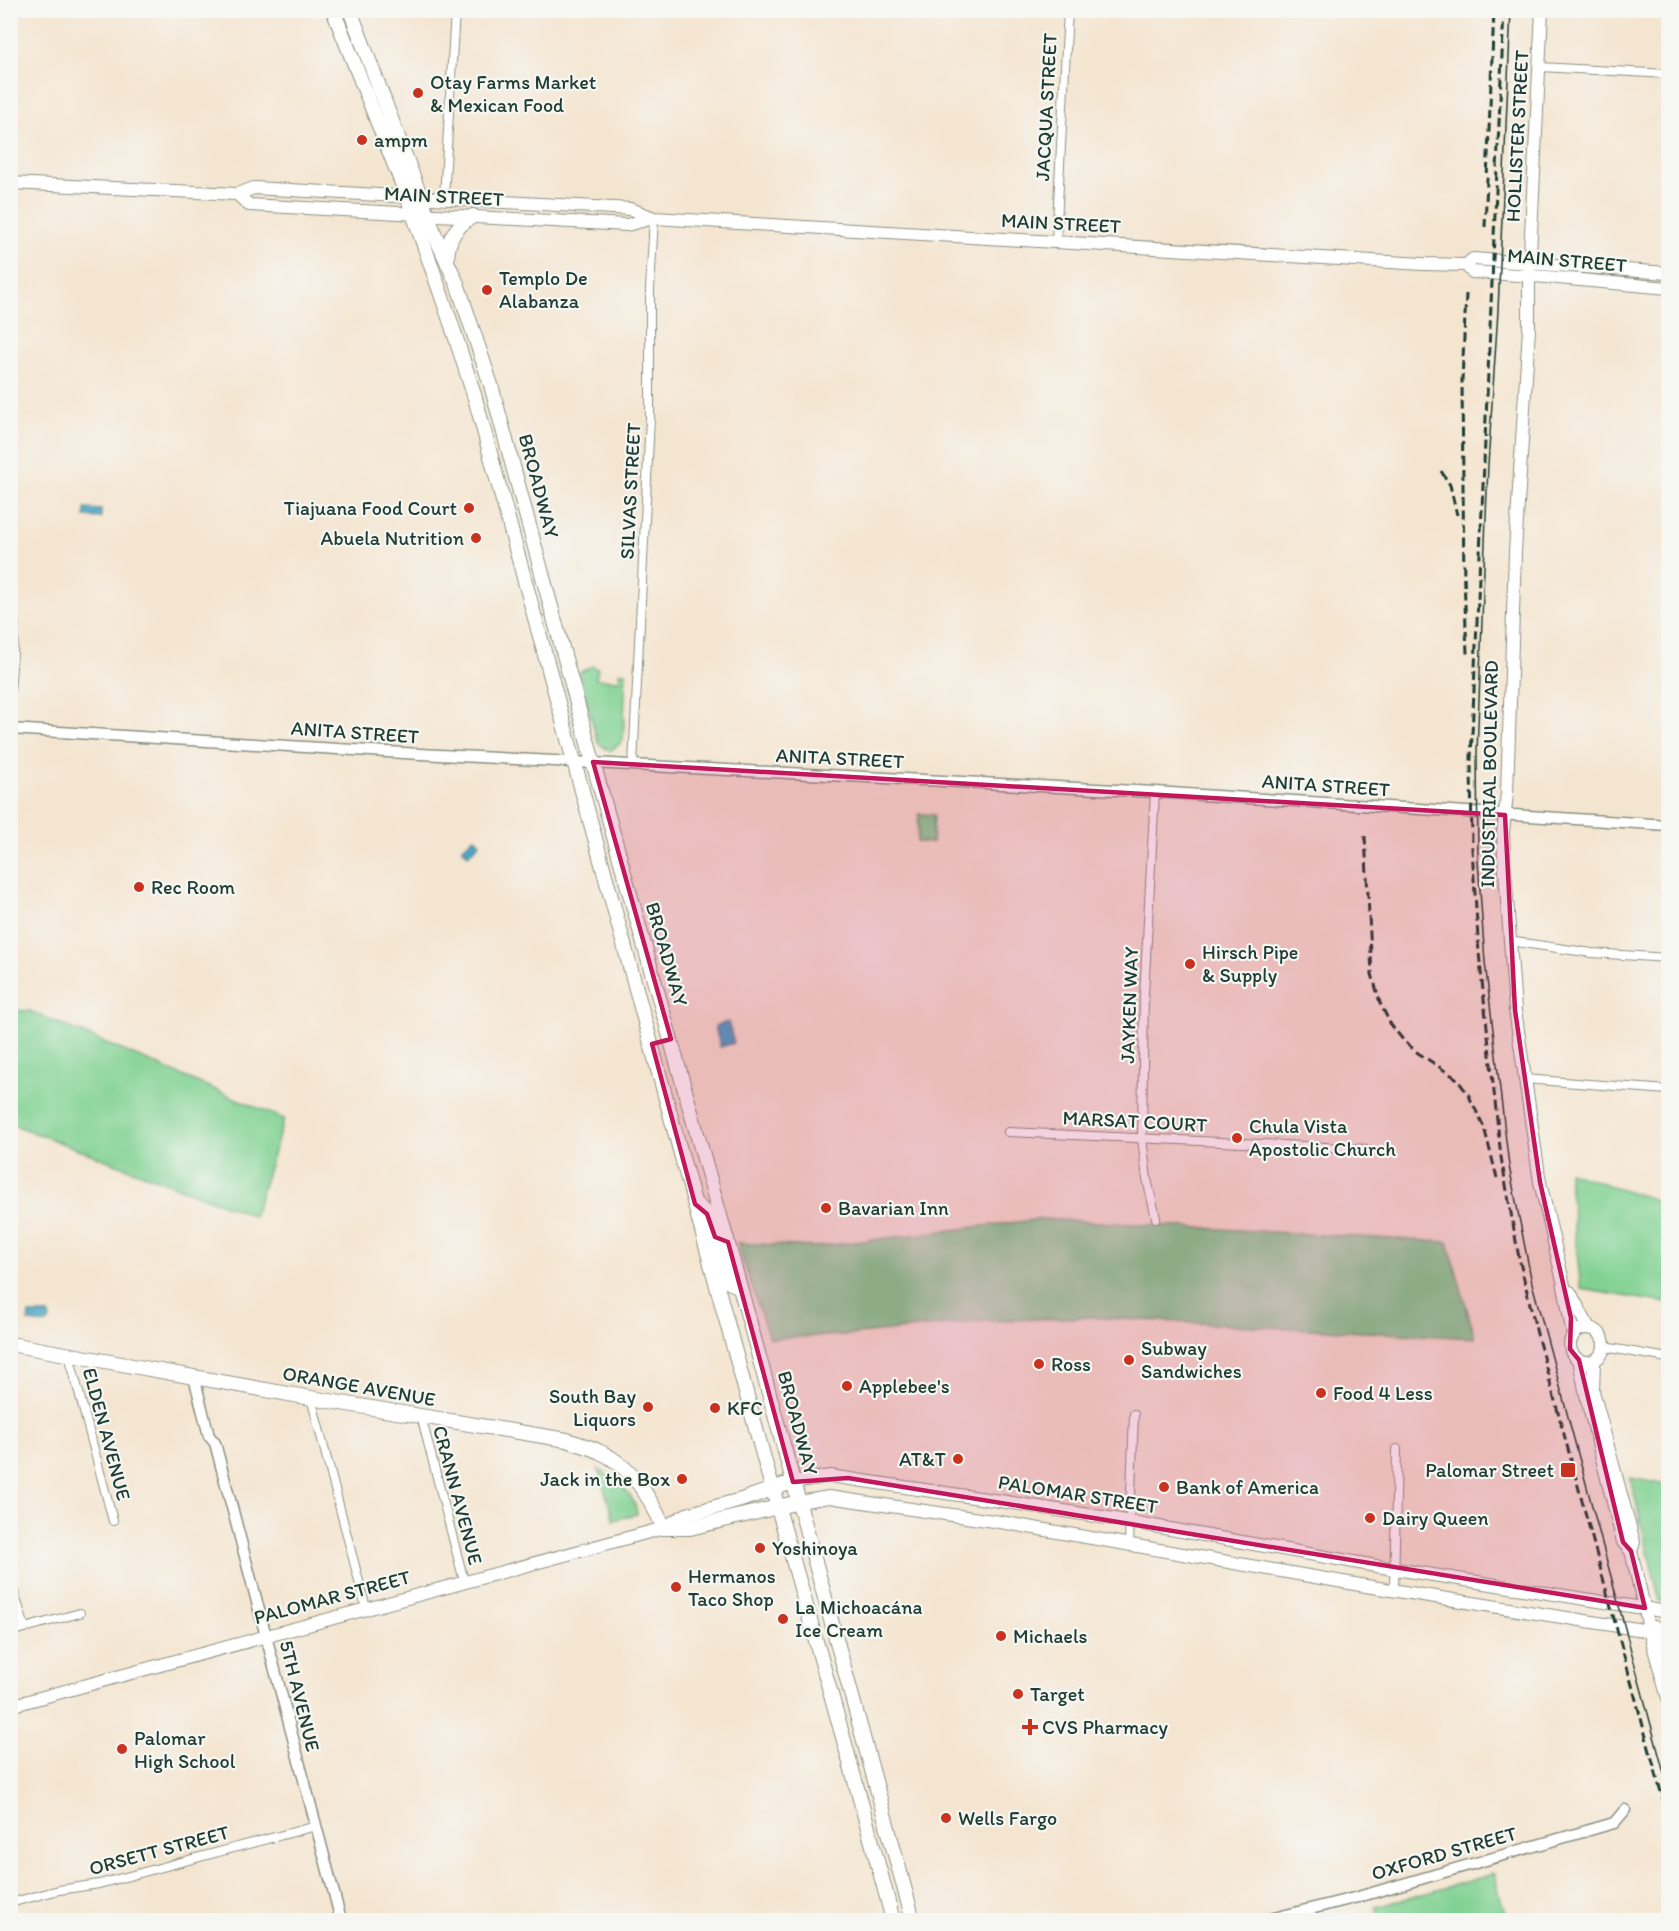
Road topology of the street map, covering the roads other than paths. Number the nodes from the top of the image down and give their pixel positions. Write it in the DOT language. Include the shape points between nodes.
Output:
graph roads {
  1 [pos="333,10"];
  2 [pos="350,10"];
  3 [pos="455,10"];
  4 [pos="1068,10"];
  5 [pos="1542,10"];
  6 [pos="1540,67"];
  7 [pos="1668,74"];
  8 [pos="10,183"];
  9 [pos="237,194"];
  10 [pos="407,196"];
  11 [pos="422,196"];
  12 [pos="444,198"];
  13 [pos="412,213"];
  14 [pos="427,214"];
  15 [pos="473,216"];
  16 [pos="654,218"];
  17 [pos="1056,242"];
  18 [pos="447,261"];
  19 [pos="1529,269"];
  20 [pos="1668,273"];
  21 [pos="1668,288"];
  22 [pos="531,533"];
  23 [pos="513,536"];
  24 [pos="13,624"];
  25 [pos="11,686"];
  26 [pos="10,693"];
  27 [pos="10,729"];
  28 [pos="575,762"];
  29 [pos="593,762"];
  30 [pos="633,765"];
  31 [pos="1155,792"];
  32 [pos="1505,814"];
  33 [pos="1668,825"];
  34 [pos="1509,941"];
  35 [pos="1668,958"];
  36 [pos="671,1039"];
  37 [pos="652,1044"];
  38 [pos="1524,1079"];
  39 [pos="1668,1090"];
  40 [pos="1008,1132"];
  41 [pos="1142,1138"];
  42 [pos="1367,1149"];
  43 [pos="695,1204"];
  44 [pos="1156,1218"];
  45 [pos="727,1239"];
  46 [pos="708,1252"];
  47 [pos="1563,1281"];
  48 [pos="740,1287"];
  49 [pos="1589,1328"];
  50 [pos="1573,1335"];
  51 [pos="10,1344"];
  52 [pos="1604,1347"];
  53 [pos="69,1355"];
  54 [pos="1668,1358"];
  55 [pos="1579,1360"];
  56 [pos="1594,1361"];
  57 [pos="194,1377"];
  58 [pos="311,1398"];
  59 [pos="1134,1414"];
  60 [pos="421,1416"];
  61 [pos="1397,1449"];
  62 [pos="793,1482"];
  63 [pos="772,1488"];
  64 [pos="799,1502"];
  65 [pos="777,1506"];
  66 [pos="113,1521"];
  67 [pos="1130,1522"];
  68 [pos="664,1528"];
  69 [pos="1129,1544"];
  70 [pos="1631,1551"];
  71 [pos="1394,1569"];
  72 [pos="10,1579"];
  73 [pos="464,1581"];
  74 [pos="1394,1590"];
  75 [pos="366,1608"];
  76 [pos="1645,1608"];
  77 [pos="1668,1612"];
  78 [pos="80,1613"];
  79 [pos="24,1628"];
  80 [pos="10,1632"];
  81 [pos="1659,1632"];
  82 [pos="266,1636"];
  83 [pos="1668,1664"];
  84 [pos="1668,1698"];
  85 [pos="10,1706"];
  86 [pos="864,1740"];
  87 [pos="847,1746"];
  88 [pos="1625,1810"];
  89 [pos="316,1826"];
  90 [pos="10,1903"];
  91 [pos="341,1920"];
  92 [pos="893,1920"];
  93 [pos="913,1920"];
  94 [pos="1266,1920"];
  1 -- 10 [label="main road, BROADWAY"];
  2 -- 11 [label="main road, BROADWAY"];
  3 -- 12 [label="street"];
  4 -- 17 [label="street, JACQUA STREET"];
  5 -- 6 [label="main road, HOLLISTER STREET"];
  6 -- 7 [label="street"];
  6 -- 19 [label="main road, HOLLISTER STREET"];
  8 -- 9 [label="main road, MAIN STREET"];
  9 -- 10 [label="main road, MAIN STREET" via="254,188"];
  9 -- 13 [label="main road, MAIN STREET" via="249,205"];
  10 -- 11 [label="main road, MAIN STREET"];
  10 -- 13 [label="main road, BROADWAY"];
  11 -- 12 [label="main road, MAIN STREET"];
  11 -- 14 [label="main road, BROADWAY"];
  12 -- 16 [label="main road, MAIN STREET" via="631,210"];
  13 -- 14 [label="main road, MAIN STREET"];
  13 -- 23 [label="main road, BROADWAY" via="475,398"];
  14 -- 15 [label="main road, MAIN STREET"];
  14 -- 18 [label="main road, BROADWAY"];
  15 -- 16 [label="main road, MAIN STREET" via="627,225"];
  15 -- 18 [label="main road" via="453,233"];
  16 -- 17 [label="main road, MAIN STREET"];
  16 -- 30 [label="street, SILVAS STREET" via="650,418"];
  17 -- 19 [label="main road, MAIN STREET" via="1467,265 1473,260"];
  18 -- 22 [label="main road, BROADWAY" via="491,385"];
  19 -- 20 [label="main road, MAIN STREET"];
  19 -- 21 [label="main road, MAIN STREET"];
  19 -- 32 [label="main road, INDUSTRIAL BOULEVARD"];
  22 -- 23 [label="main road"];
  22 -- 29 [label="main road, BROADWAY"];
  23 -- 28 [label="main road, BROADWAY"];
  24 -- 25 [label="street"];
  25 -- 26 [label="street"];
  27 -- 28 [label="street, ANITA STREET"];
  28 -- 29 [label="street, ANITA STREET"];
  28 -- 37 [label="main road, BROADWAY"];
  29 -- 30 [label="street, ANITA STREET"];
  29 -- 36 [label="main road, BROADWAY"];
  30 -- 31 [label="street, ANITA STREET"];
  31 -- 32 [label="street, ANITA STREET"];
  31 -- 41 [label="street, JAYKEN WAY" via="1144,995"];
  32 -- 33 [label="street, ANITA STREET"];
  32 -- 34 [label="main road, INDUSTRIAL BOULEVARD"];
  34 -- 35 [label="street" via="1592,953"];
  34 -- 38 [label="main road, INDUSTRIAL BOULEVARD"];
  36 -- 37 [label="main road"];
  36 -- 45 [label="main road, BROADWAY"];
  37 -- 43 [label="main road, BROADWAY"];
  38 -- 39 [label="street"];
  38 -- 47 [label="main road, INDUSTRIAL BOULEVARD" via="1540,1182"];
  40 -- 41 [label="street, MARSAT COURT"];
  41 -- 42 [label="street, MARSAT COURT"];
  41 -- 44 [label="street, JAYKEN WAY"];
  43 -- 45 [label="main road" via="707,1214 715,1237"];
  43 -- 46 [label="main road, BROADWAY"];
  45 -- 48 [label="main road, BROADWAY"];
  46 -- 48 [label="main road" via="717,1251 729,1282"];
  46 -- 63 [label="main road, BROADWAY"];
  47 -- 49 [label="main road, INDUSTRIAL BOULEVARD"];
  47 -- 50 [label="main road, INDUSTRIAL BOULEVARD"];
  48 -- 62 [label="main road, BROADWAY"];
  49 -- 50 [label="main road"];
  49 -- 52 [label="main road, INDUSTRIAL BOULEVARD" via="1599,1332"];
  50 -- 55 [label="main road, INDUSTRIAL BOULEVARD" via="1570,1349"];
  51 -- 53 [label="main road, ORANGE AVENUE"];
  52 -- 54 [label="street"];
  52 -- 56 [label="main road"];
  53 -- 57 [label="main road, ORANGE AVENUE"];
  53 -- 66 [label="street, ELDEN AVENUE"];
  55 -- 56 [label="main road"];
  55 -- 70 [label="main road, INDUSTRIAL BOULEVARD" via="1623,1542"];
  56 -- 70 [label="main road, INDUSTRIAL BOULEVARD" via="1593,1391 1634,1542"];
  57 -- 58 [label="main road, ORANGE AVENUE"];
  57 -- 82 [label="street, 5TH AVENUE"];
  58 -- 60 [label="main road, ORANGE AVENUE"];
  58 -- 75 [label="street"];
  59 -- 67 [label="street"];
  60 -- 68 [label="main road, ORANGE AVENUE" via="567,1440 600,1451 633,1476 651,1498"];
  60 -- 73 [label="street, CRANN AVENUE"];
  61 -- 71 [label="street"];
  62 -- 63 [label="main road, PALOMAR STREET"];
  62 -- 64 [label="main road, BROADWAY"];
  62 -- 67 [label="main road, PALOMAR STREET" via="830,1476"];
  63 -- 65 [label="main road, BROADWAY"];
  63 -- 68 [label="main road, PALOMAR STREET" via="687,1515"];
  64 -- 65 [label="main road, PALOMAR STREET"];
  64 -- 69 [label="main road, PALOMAR STREET" via="829,1497"];
  64 -- 86 [label="main road, BROADWAY"];
  65 -- 68 [label="main road, PALOMAR STREET" via="690,1528"];
  65 -- 87 [label="main road, BROADWAY"];
  67 -- 69 [label="street"];
  67 -- 71 [label="main road, PALOMAR STREET"];
  68 -- 73 [label="main road, PALOMAR STREET"];
  69 -- 74 [label="main road, PALOMAR STREET"];
  70 -- 76 [label="main road, INDUSTRIAL BOULEVARD"];
  71 -- 74 [label="street"];
  71 -- 76 [label="main road, PALOMAR STREET"];
  72 -- 79 [label="street"];
  73 -- 75 [label="main road, PALOMAR STREET"];
  74 -- 81 [label="main road, PALOMAR STREET"];
  75 -- 82 [label="main road, PALOMAR STREET"];
  76 -- 77 [label="main road, PALOMAR STREET"];
  76 -- 81 [label="main road, INDUSTRIAL BOULEVARD"];
  78 -- 79 [label="street"];
  79 -- 80 [label="street"];
  81 -- 83 [label="main road, INDUSTRIAL BOULEVARD"];
  81 -- 84 [label="main road, INDUSTRIAL BOULEVARD"];
  82 -- 85 [label="main road, PALOMAR STREET"];
  82 -- 89 [label="street, 5TH AVENUE"];
  86 -- 87 [label="main road"];
  86 -- 93 [label="main road, BROADWAY"];
  87 -- 92 [label="main road, BROADWAY"];
  88 -- 94 [label="street, OXFORD STREET" via="1614,1823"];
  89 -- 90 [label="street, ORSETT STREET" via="99,1884"];
  89 -- 91 [label="street, 5TH AVENUE"];
}
